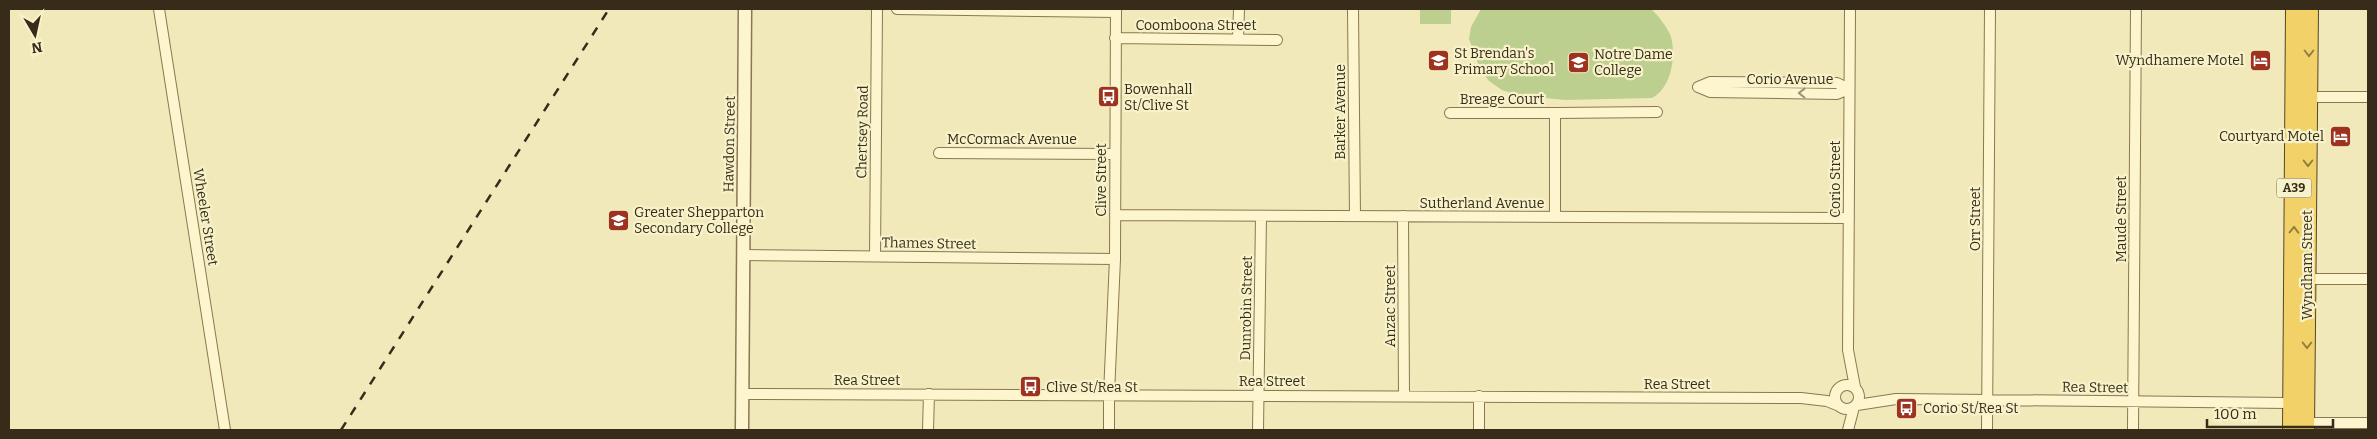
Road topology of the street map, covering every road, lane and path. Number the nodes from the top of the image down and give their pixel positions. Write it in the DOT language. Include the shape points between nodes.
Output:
graph roads {
  1 [pos="159,9"];
  2 [pos="745,9"];
  3 [pos="877,9"];
  4 [pos="897,9"];
  5 [pos="1239,9"];
  6 [pos="1354,9"];
  7 [pos="1850,9"];
  8 [pos="1990,9"];
  9 [pos="2136,9"];
  10 [pos="2295,9"];
  11 [pos="2309,9"];
  12 [pos="1116,10"];
  13 [pos="1115,38"];
  14 [pos="1238,39"];
  15 [pos="1277,40"];
  16 [pos="1849,89"];
  17 [pos="2302,97"];
  18 [pos="2368,98"];
  19 [pos="1657,112"];
  20 [pos="1450,113"];
  21 [pos="1555,113"];
  22 [pos="939,153"];
  23 [pos="1115,154"];
  24 [pos="1115,215"];
  25 [pos="1261,216"];
  26 [pos="1355,216"];
  27 [pos="1403,216"];
  28 [pos="1555,217"];
  29 [pos="1849,218"];
  30 [pos="743,255"];
  31 [pos="874,256"];
  32 [pos="1115,259"];
  33 [pos="2300,279"];
  34 [pos="2368,279"];
  35 [pos="1848,350"];
  36 [pos="1838,389"];
  37 [pos="1856,389"];
  38 [pos="743,394"];
  39 [pos="929,394"];
  40 [pos="1112,394"];
  41 [pos="1258,395"];
  42 [pos="1404,396"];
  43 [pos="1480,396"];
  44 [pos="1802,398"];
  45 [pos="1896,399"];
  46 [pos="1988,399"];
  47 [pos="2133,402"];
  48 [pos="2300,403"];
  49 [pos="1839,406"];
  50 [pos="1855,406"];
  51 [pos="2368,423"];
  52 [pos="2299,426"];
  53 [pos="225,430"];
  54 [pos="742,430"];
  55 [pos="928,430"];
  56 [pos="1109,430"];
  57 [pos="1114,430"];
  58 [pos="1258,430"];
  59 [pos="1479,430"];
  60 [pos="1847,430"];
  61 [pos="1987,430"];
  62 [pos="2133,430"];
  1 -- 53 [label="street, Wheeler Street"];
  2 -- 30 [label="street, Hawdon Street"];
  3 -- 31 [label="street, Chertsey Road"];
  4 -- 12 [label="street"];
  5 -- 14 [label="street"];
  6 -- 26 [label="street, Barker Avenue"];
  7 -- 16 [label="street, Corio Street"];
  8 -- 46 [label="street, Orr Street"];
  9 -- 47 [label="street, Maude Street"];
  10 -- 17 [label="highway, Wyndham Street / A39"];
  11 -- 17 [label="highway, Wyndham Street / A39, one-way"];
  12 -- 13 [label="street, Clive Street"];
  13 -- 14 [label="street, Coomboona Street"];
  13 -- 23 [label="street, Clive Street"];
  14 -- 15 [label="street, Coomboona Street"];
  16 -- 16 [label="street, Corio Avenue, one-way" via="1837,94 1710,92 1698,87 1710,82 1837,83"];
  16 -- 29 [label="street, Corio Street"];
  17 -- 18 [label="street"];
  17 -- 33 [label="highway, Wyndham Street / A39"];
  19 -- 21 [label="street, Breage Court"];
  20 -- 21 [label="street, Breage Court"];
  21 -- 28 [label="street, Breage Court"];
  22 -- 23 [label="street, McCormack Avenue"];
  23 -- 24 [label="street, Clive Street"];
  24 -- 25 [label="street, Sutherland Avenue"];
  24 -- 32 [label="street, Clive Street"];
  25 -- 26 [label="street, Sutherland Avenue"];
  25 -- 41 [label="street, Dunrobin Street"];
  26 -- 27 [label="street, Sutherland Avenue"];
  27 -- 28 [label="street, Sutherland Avenue"];
  27 -- 42 [label="street, Anzac Street"];
  28 -- 29 [label="street, Sutherland Avenue"];
  29 -- 35 [label="street, Corio Street"];
  30 -- 31 [label="street, Thames Street"];
  30 -- 38 [label="street, Hawdon Street"];
  31 -- 32 [label="street, Thames Street"];
  32 -- 40 [label="street, Clive Street"];
  33 -- 34 [label="street"];
  33 -- 48 [label="highway, Wyndham Street / A39"];
  35 -- 36 [label="street, Corio Street"];
  35 -- 37 [label="street, Corio Street"];
  36 -- 37 [label="street" via="1848,385"];
  36 -- 44 [label="street, Rea Street"];
  36 -- 49 [label="street" via="1834,398"];
  37 -- 45 [label="street, Rea Street"];
  37 -- 50 [label="street" via="1859,398"];
  38 -- 39 [label="street, Rea Street"];
  38 -- 54 [label="street, Hawdon Street"];
  39 -- 40 [label="street, Rea Street"];
  39 -- 55 [label="street"];
  40 -- 41 [label="street, Rea Street"];
  40 -- 56 [label="street, Clive Street"];
  40 -- 57 [label="street, Clive Street"];
  41 -- 42 [label="street, Rea Street"];
  41 -- 58 [label="street, Dunrobin Street"];
  42 -- 43 [label="street, Rea Street"];
  43 -- 44 [label="street, Rea Street"];
  43 -- 59 [label="street"];
  44 -- 49 [label="street, Rea Street"];
  45 -- 46 [label="street, Rea Street"];
  45 -- 50 [label="street, Rea Street"];
  46 -- 47 [label="street, Rea Street"];
  46 -- 61 [label="street, Orr Street"];
  47 -- 48 [label="street, Rea Street"];
  47 -- 62 [label="street, Maude Street"];
  48 -- 52 [label="highway, Wyndham Street / A39"];
  49 -- 50 [label="street" via="1847,409"];
  49 -- 60 [label="street"];
  50 -- 60 [label="street"];
  51 -- 52 [label="street"];
}
